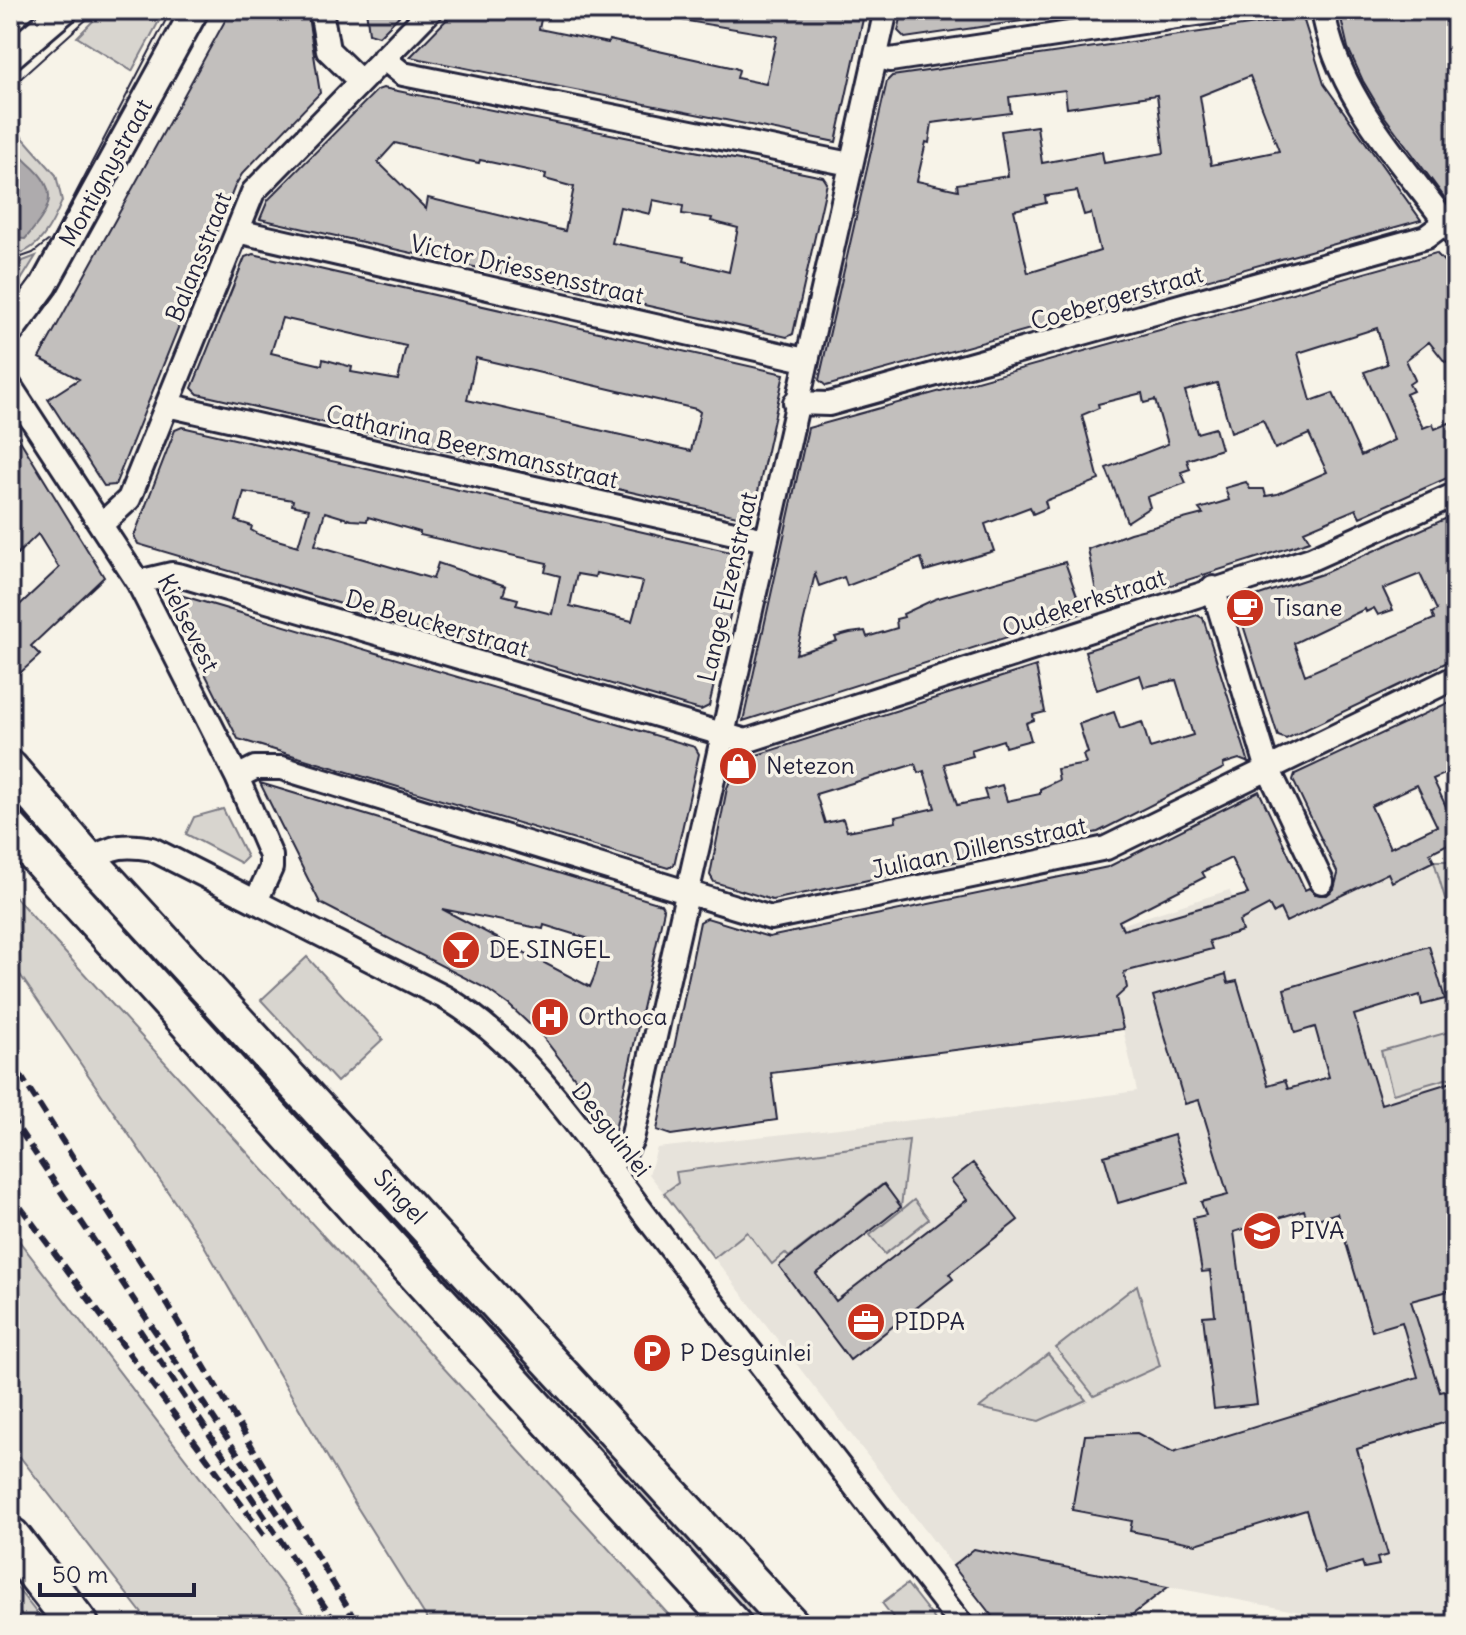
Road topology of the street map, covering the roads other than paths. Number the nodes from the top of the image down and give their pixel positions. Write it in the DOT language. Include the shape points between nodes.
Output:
graph roads {
  1 [pos="64,10"];
  2 [pos="195,10"];
  3 [pos="321,10"];
  4 [pos="431,10"];
  5 [pos="886,10"];
  6 [pos="1223,10"];
  7 [pos="1323,10"];
  8 [pos="10,56"];
  9 [pos="876,56"];
  10 [pos="383,58"];
  11 [pos="360,81"];
  12 [pos="850,164"];
  13 [pos="1451,229"];
  14 [pos="237,231"];
  15 [pos="10,331"];
  16 [pos="805,360"];
  17 [pos="10,386"];
  18 [pos="795,403"];
  19 [pos="167,405"];
  20 [pos="1456,494"];
  21 [pos="102,524"];
  22 [pos="765,540"];
  23 [pos="138,582"];
  24 [pos="1213,588"];
  25 [pos="1456,677"];
  26 [pos="721,734"];
  27 [pos="1267,766"];
  28 [pos="10,768"];
  29 [pos="237,777"];
  30 [pos="10,828"];
  31 [pos="90,861"];
  32 [pos="1322,882"];
  33 [pos="687,894"];
  34 [pos="256,901"];
  35 [pos="607,1166"];
  36 [pos="10,1538"];
  37 [pos="78,1625"];
  38 [pos="734,1625"];
  39 [pos="792,1625"];
  40 [pos="962,1625"];
  1 -- 8 [label="street"];
  2 -- 15 [label="street, Montignystraat" via="44,285"];
  3 -- 11 [label="street" via="328,50"];
  4 -- 10 [label="street, Balansstraat"];
  5 -- 9 [label="street, Lange Elzenstraat"];
  6 -- 9 [label="street" via="890,60"];
  7 -- 13 [label="street" via="1331,49 1356,102"];
  9 -- 12 [label="street, Lange Elzenstraat"];
  10 -- 11 [label="street, Balansstraat"];
  10 -- 12 [label="street" via="403,74"];
  11 -- 14 [label="street, Balansstraat" via="261,182"];
  12 -- 16 [label="street, Lange Elzenstraat"];
  13 -- 18 [label="street, Coebergerstraat" via="829,404"];
  14 -- 16 [label="street, Victor Driessensstraat"];
  14 -- 19 [label="street, Balansstraat"];
  16 -- 18 [label="street, Lange Elzenstraat"];
  17 -- 21 [label="street, Kielsevest"];
  18 -- 22 [label="street, Lange Elzenstraat"];
  19 -- 21 [label="street, Balansstraat" via="129,499"];
  19 -- 22 [label="street, Catharina Beersmansstraat"];
  20 -- 24 [label="street, Oudekerkstraat" via="1311,559"];
  21 -- 23 [label="street, Kielsevest"];
  22 -- 26 [label="street, Lange Elzenstraat"];
  23 -- 26 [label="street, De Beuckerstraat" via="182,576"];
  23 -- 29 [label="street, Kielsevest"];
  24 -- 26 [label="street, Oudekerkstraat" via="746,741"];
  24 -- 27 [label="street"];
  25 -- 27 [label="street, Juliaan Dillensstraat"];
  26 -- 33 [label="street, Lange Elzenstraat"];
  27 -- 32 [label="street"];
  27 -- 33 [label="street, Juliaan Dillensstraat" via="1106,848 771,918"];
  28 -- 31 [label="main road, Singel"];
  29 -- 33 [label="street, Juliaan Dillensstraat" via="255,768 282,768"];
  29 -- 34 [label="street, Kielsevest" via="271,856"];
  30 -- 38 [label="main road, Singel"];
  31 -- 34 [label="street, Desguinlei" via="110,847 152,849"];
  31 -- 39 [label="main road, Singel"];
  33 -- 35 [label="street, Lange Elzenstraat" via="632,1139"];
  34 -- 35 [label="street, Desguinlei" via="486,1023"];
  35 -- 40 [label="street, Desguinlei"];
  36 -- 37 [label="highway"];
}
